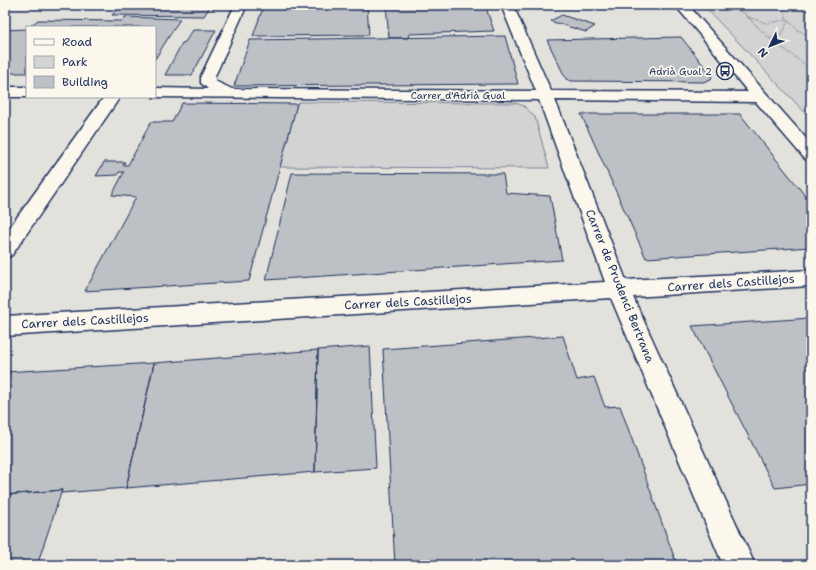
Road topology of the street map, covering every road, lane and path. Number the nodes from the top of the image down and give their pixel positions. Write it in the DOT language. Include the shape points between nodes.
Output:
graph roads {
  1 [pos="241,5"];
  2 [pos="507,5"];
  3 [pos="681,5"];
  4 [pos="723,5"];
  5 [pos="782,5"];
  6 [pos="744,13"];
  7 [pos="788,20"];
  8 [pos="811,37"];
  9 [pos="769,38"];
  10 [pos="811,69"];
  11 [pos="208,76"];
  12 [pos="5,92"];
  13 [pos="26,92"];
  14 [pos="156,93"];
  15 [pos="174,93"];
  16 [pos="228,93"];
  17 [pos="545,95"];
  18 [pos="762,96"];
  19 [pos="111,98"];
  20 [pos="811,155"];
  21 [pos="5,250"];
  22 [pos="811,278"];
  23 [pos="619,290"];
  24 [pos="5,326"];
  25 [pos="739,565"];
  1 -- 11 [label="street"];
  2 -- 17 [label="street, Carrer de Prudenci Bertrana"];
  3 -- 18 [label="street"];
  4 -- 6 [label="path"];
  5 -- 7 [label="path"];
  6 -- 7 [label="path" via="752,19 766,23"];
  6 -- 9 [label="path"];
  7 -- 8 [label="path" via="798,30"];
  7 -- 9 [label="path" via="785,31 778,38"];
  9 -- 10 [label="path"];
  11 -- 15 [label="street" via="199,83"];
  11 -- 16 [label="street" via="208,83 211,86"];
  12 -- 13 [label="street"];
  14 -- 15 [label="street, Carrer d'Adrià Gual"];
  15 -- 16 [label="street, Carrer d'Adrià Gual"];
  16 -- 17 [label="street, Carrer d'Adrià Gual"];
  17 -- 18 [label="street, Carrer d'Adrià Gual"];
  17 -- 23 [label="street, Carrer de Prudenci Bertrana"];
  18 -- 20 [label="street"];
  19 -- 21 [label="street"];
  22 -- 23 [label="street, Carrer dels Castillejos"];
  23 -- 24 [label="street, Carrer dels Castillejos"];
  23 -- 25 [label="street, Carrer de Prudenci Bertrana"];
}
